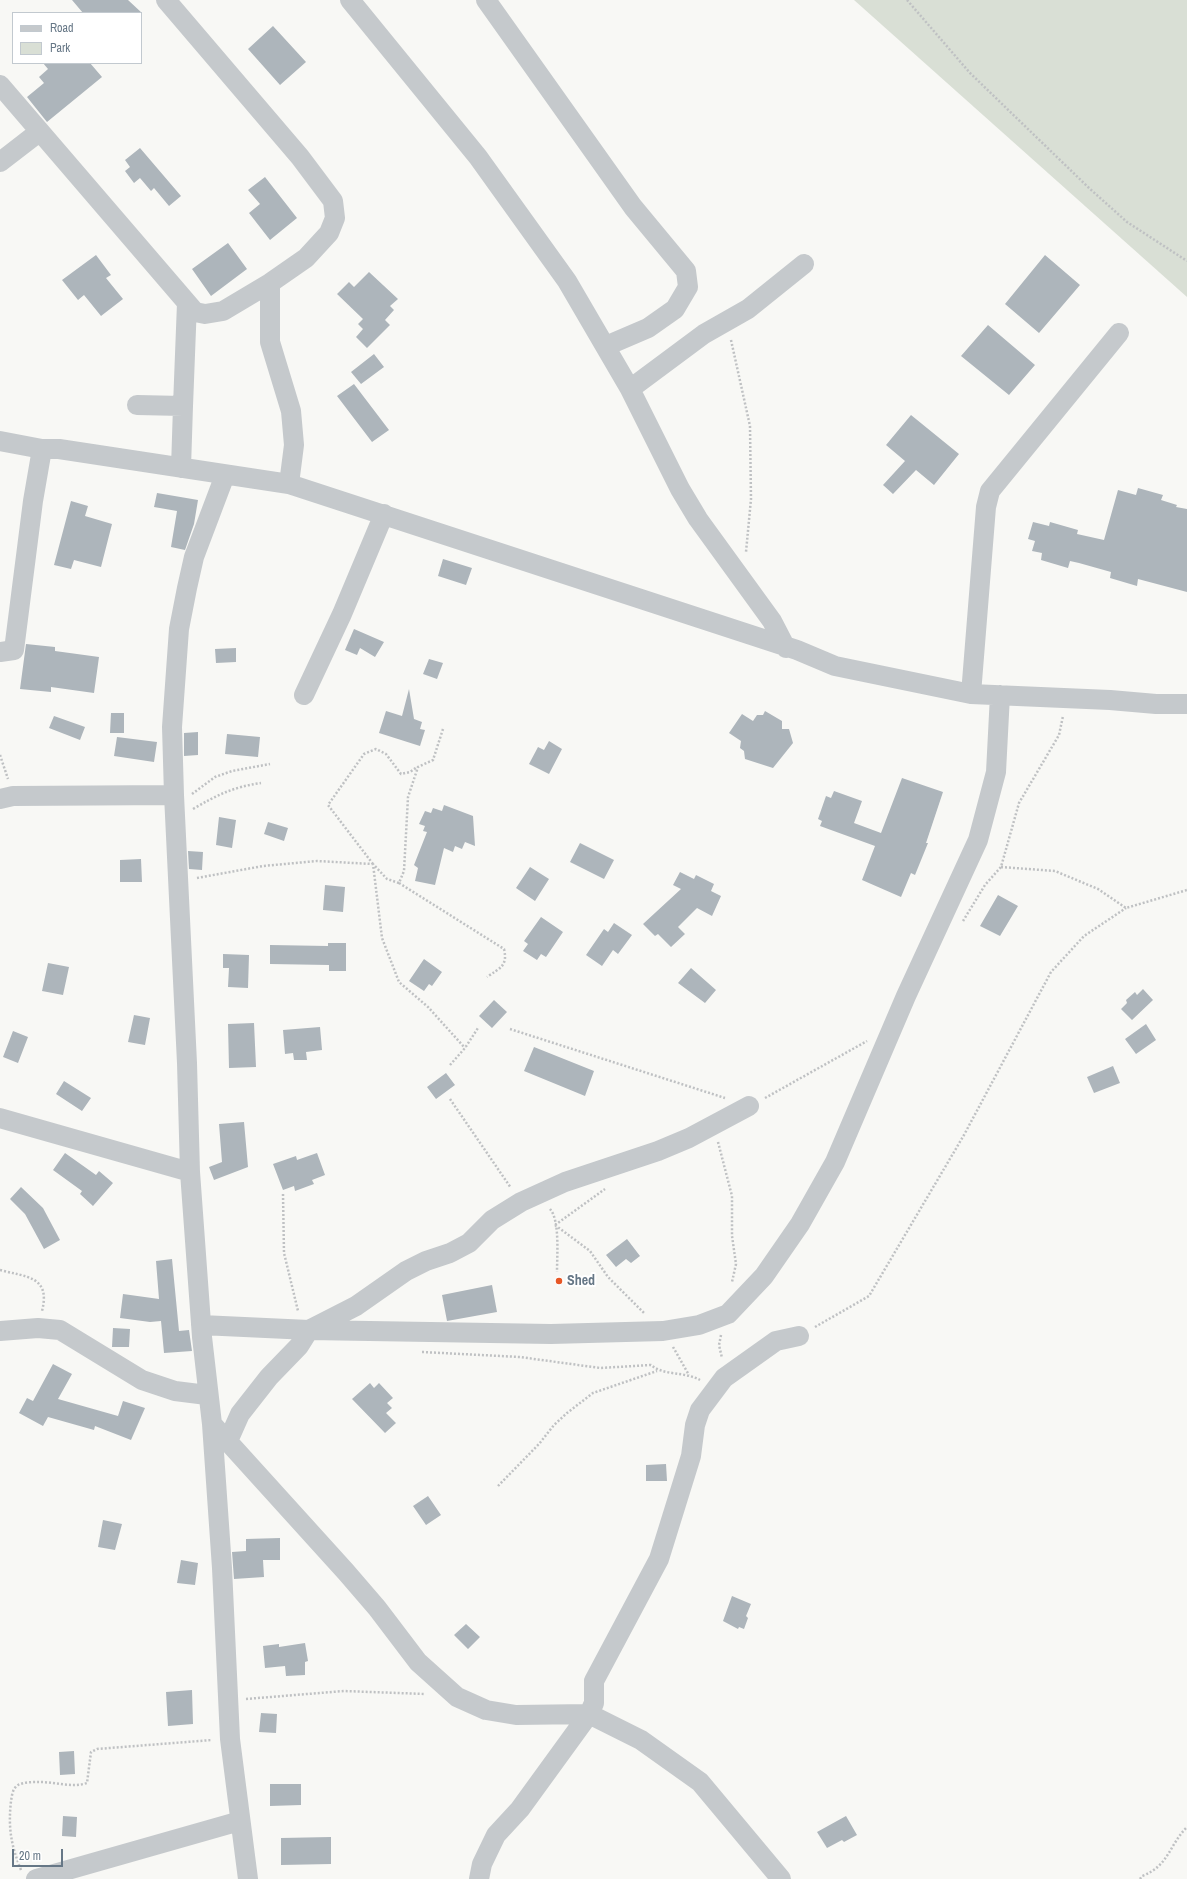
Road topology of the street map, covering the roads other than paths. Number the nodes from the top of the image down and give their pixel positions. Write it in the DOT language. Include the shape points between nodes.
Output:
graph roads {
  1 [pos="166,0"];
  2 [pos="350,0"];
  3 [pos="486,0"];
  4 [pos="0,85"];
  5 [pos="40,132"];
  6 [pos="0,162"];
  7 [pos="804,264"];
  8 [pos="270,284"];
  9 [pos="187,303"];
  10 [pos="1118,333"];
  11 [pos="606,346"];
  12 [pos="630,389"];
  13 [pos="137,405"];
  14 [pos="183,406"];
  15 [pos="0,441"];
  16 [pos="42,449"];
  17 [pos="181,468"];
  18 [pos="225,475"];
  19 [pos="289,484"];
  20 [pos="384,514"];
  21 [pos="786,648"];
  22 [pos="0,652"];
  23 [pos="971,694"];
  24 [pos="304,695"];
  25 [pos="1000,695"];
  26 [pos="1187,704"];
  27 [pos="7,797"];
  28 [pos="174,807"];
  29 [pos="749,1106"];
  30 [pos="0,1118"];
  31 [pos="190,1172"];
  32 [pos="201,1325"];
  33 [pos="309,1330"];
  34 [pos="0,1331"];
  35 [pos="799,1336"];
  36 [pos="207,1395"];
  37 [pos="212,1424"];
  38 [pos="228,1441"];
  39 [pos="589,1714"];
  40 [pos="240,1821"];
  41 [pos="29,1876"];
  42 [pos="248,1879"];
  43 [pos="479,1879"];
  44 [pos="781,1879"];
  1 -- 8 [label="street" via="300,157 333,201 335,218 329,233 306,258"];
  2 -- 11 [label="street" via="478,157 567,281"];
  3 -- 11 [label="street" via="634,207 686,271 688,287 675,309 648,328"];
  4 -- 5 [label="street"];
  5 -- 6 [label="street"];
  5 -- 9 [label="street"];
  7 -- 12 [label="street" via="748,309 704,334"];
  8 -- 9 [label="street" via="223,311 205,314 195,312"];
  8 -- 19 [label="street" via="270,342 291,411 294,445"];
  9 -- 14 [label="street"];
  10 -- 23 [label="street" via="990,491 986,507"];
  11 -- 12 [label="street"];
  12 -- 21 [label="street" via="694,513 772,621"];
  13 -- 14 [label="street"];
  14 -- 17 [label="street"];
  15 -- 16 [label="street"];
  16 -- 17 [label="street" via="59,449"];
  16 -- 22 [label="street" via="14,650"];
  17 -- 18 [label="street"];
  18 -- 19 [label="street"];
  18 -- 28 [label="street" via="194,557 179,630 172,727"];
  19 -- 20 [label="street"];
  20 -- 21 [label="street"];
  20 -- 24 [label="street" via="342,614"];
  21 -- 23 [label="street" via="834,666"];
  23 -- 25 [label="street"];
  25 -- 26 [label="street"];
  25 -- 33 [label="street" via="996,772 978,840 835,1162 800,1224 764,1276 728,1314 699,1325 663,1331 551,1334"];
  27 -- 28 [label="street"];
  28 -- 31 [label="street"];
  29 -- 33 [label="street" via="689,1138 565,1182 521,1202 492,1220 469,1243 406,1271 356,1306"];
  30 -- 31 [label="street"];
  31 -- 32 [label="street"];
  32 -- 33 [label="street"];
  32 -- 36 [label="street"];
  33 -- 38 [label="street" via="299,1346 269,1377 240,1414"];
  34 -- 36 [label="street" via="38,1328 60,1330 142,1380 175,1392"];
  35 -- 39 [label="street" via="776,1341 724,1378 699,1414 691,1456 660,1559 594,1681 594,1703"];
  36 -- 37 [label="street"];
  37 -- 38 [label="street"];
  37 -- 40 [label="street" via="230,1739"];
  38 -- 39 [label="street" via="351,1578 418,1662 457,1697 486,1710 516,1715"];
  39 -- 43 [label="street" via="520,1809 496,1835 482,1864"];
  39 -- 44 [label="street" via="642,1740 700,1782"];
  40 -- 41 [label="street"];
  40 -- 42 [label="street"];
}
